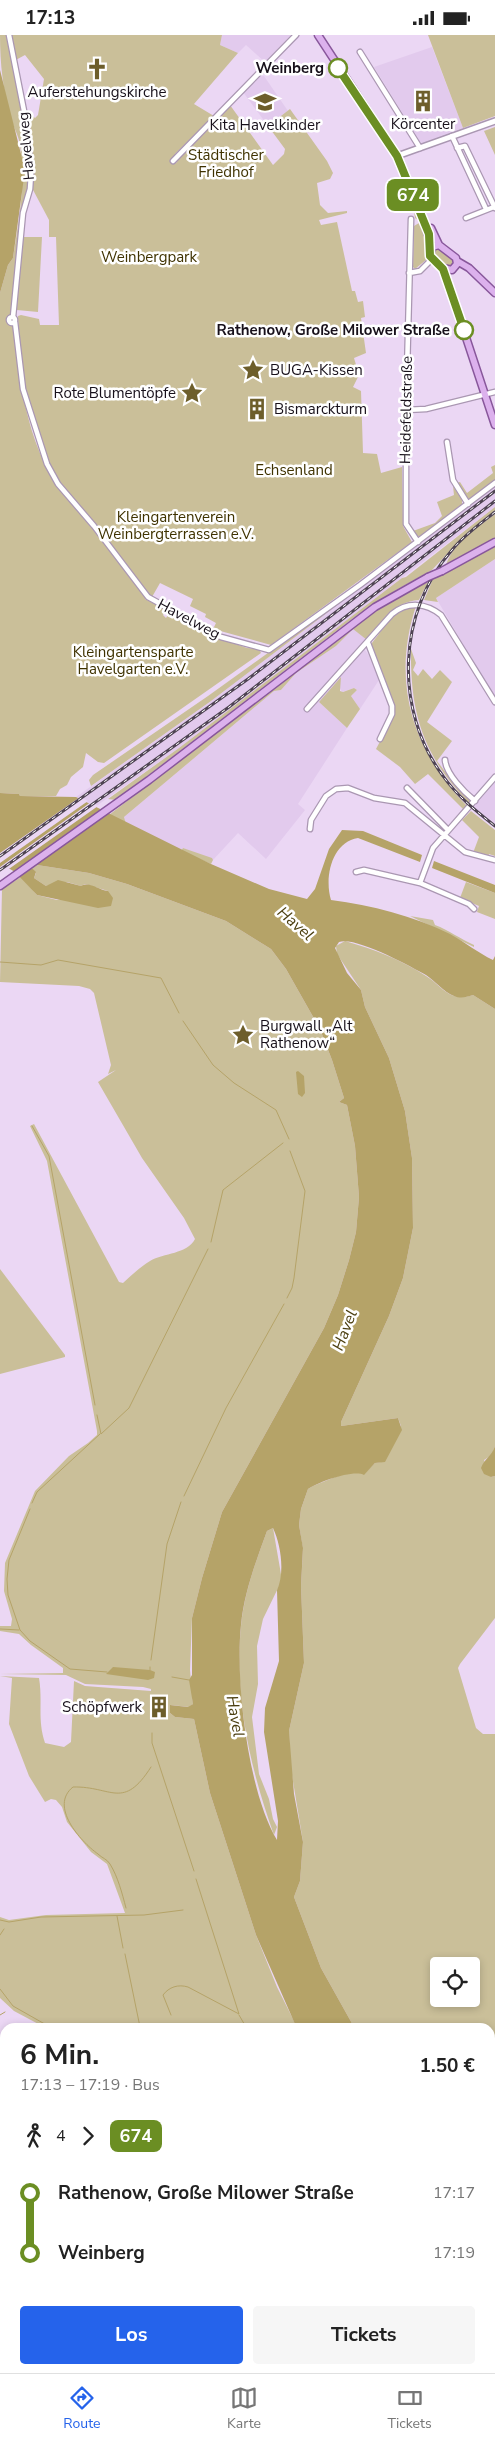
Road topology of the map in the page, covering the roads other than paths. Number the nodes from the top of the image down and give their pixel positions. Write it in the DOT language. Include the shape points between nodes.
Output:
graph roads {
  1 [pos="9,35"];
  2 [pos="296,35"];
  3 [pos="318,35"];
  4 [pos="360,52"];
  5 [pos="495,121"];
  6 [pos="452,136"];
  7 [pos="420,148"];
  8 [pos="457,148"];
  9 [pos="397,156"];
  10 [pos="173,161"];
  11 [pos="495,208"];
  12 [pos="486,209"];
  13 [pos="422,215"];
  14 [pos="466,218"];
  15 [pos="411,219"];
  16 [pos="439,245"];
  17 [pos="432,247"];
  18 [pos="432,259"];
  19 [pos="452,266"];
  20 [pos="409,273"];
  21 [pos="495,293"];
  22 [pos="495,392"];
  23 [pos="485,394"];
  24 [pos="406,410"];
  25 [pos="495,425"];
  26 [pos="447,443"];
  27 [pos="495,483"];
  28 [pos="468,504"];
  29 [pos="418,542"];
  30 [pos="495,542"];
  31 [pos="368,643"];
  32 [pos="495,702"];
  33 [pos="307,709"];
  34 [pos="380,739"];
  35 [pos="445,760"];
  36 [pos="495,777"];
  37 [pos="408,788"];
  38 [pos="474,801"];
  39 [pos="310,829"];
  40 [pos="448,830"];
  41 [pos="444,835"];
  42 [pos="495,860"];
  43 [pos="356,872"];
  44 [pos="420,883"];
  45 [pos="2,885"];
  46 [pos="474,909"];
  1 -- 29 [label="street, Havelweg" via="32,174 22,213 14,319 23,389 51,474 148,597 221,637 269,650"];
  2 -- 10 [label="street"];
  3 -- 9 [label="main road"];
  4 -- 7 [label="street"];
  5 -- 6 [label="street"];
  6 -- 7 [label="street"];
  6 -- 8 [label="street"];
  7 -- 9 [label="street"];
  8 -- 11 [label="street" via="465,146"];
  8 -- 12 [label="street"];
  9 -- 13 [label="main road"];
  11 -- 12 [label="street"];
  12 -- 14 [label="street"];
  13 -- 16 [label="main road"];
  13 -- 17 [label="main road"];
  15 -- 20 [label="street, Heidefeldstraße"];
  16 -- 17 [label="main road"];
  16 -- 19 [label="main road" via="455,256"];
  17 -- 18 [label="main road"];
  18 -- 19 [label="main road"];
  18 -- 20 [label="street" via="420,271"];
  19 -- 21 [label="main road" via="463,263"];
  19 -- 23 [label="main road" via="452,295"];
  20 -- 24 [label="street, Heidefeldstraße"];
  22 -- 23 [label="street"];
  23 -- 24 [label="street" via="426,409"];
  23 -- 25 [label="main road"];
  24 -- 29 [label="street, Heidefeldstraße" via="406,525"];
  26 -- 28 [label="street" via="453,480"];
  27 -- 28 [label="street"];
  28 -- 29 [label="street"];
  30 -- 45 [label="main road, bridge" via="396,593 185,754"];
  31 -- 32 [label="street" via="400,608 420,605 432,609 445,620"];
  31 -- 33 [label="street"];
  31 -- 34 [label="street" via="392,706 392,715"];
  35 -- 38 [label="street" via="460,788"];
  36 -- 38 [label="street"];
  37 -- 40 [label="street"];
  38 -- 40 [label="street"];
  39 -- 41 [label="street" via="311,820 326,796 336,789 348,788 374,798 404,803"];
  40 -- 41 [label="street"];
  41 -- 42 [label="street" via="465,852"];
  41 -- 44 [label="street" via="430,852"];
  43 -- 44 [label="street" via="364,870"];
  44 -- 46 [label="street"];
}
